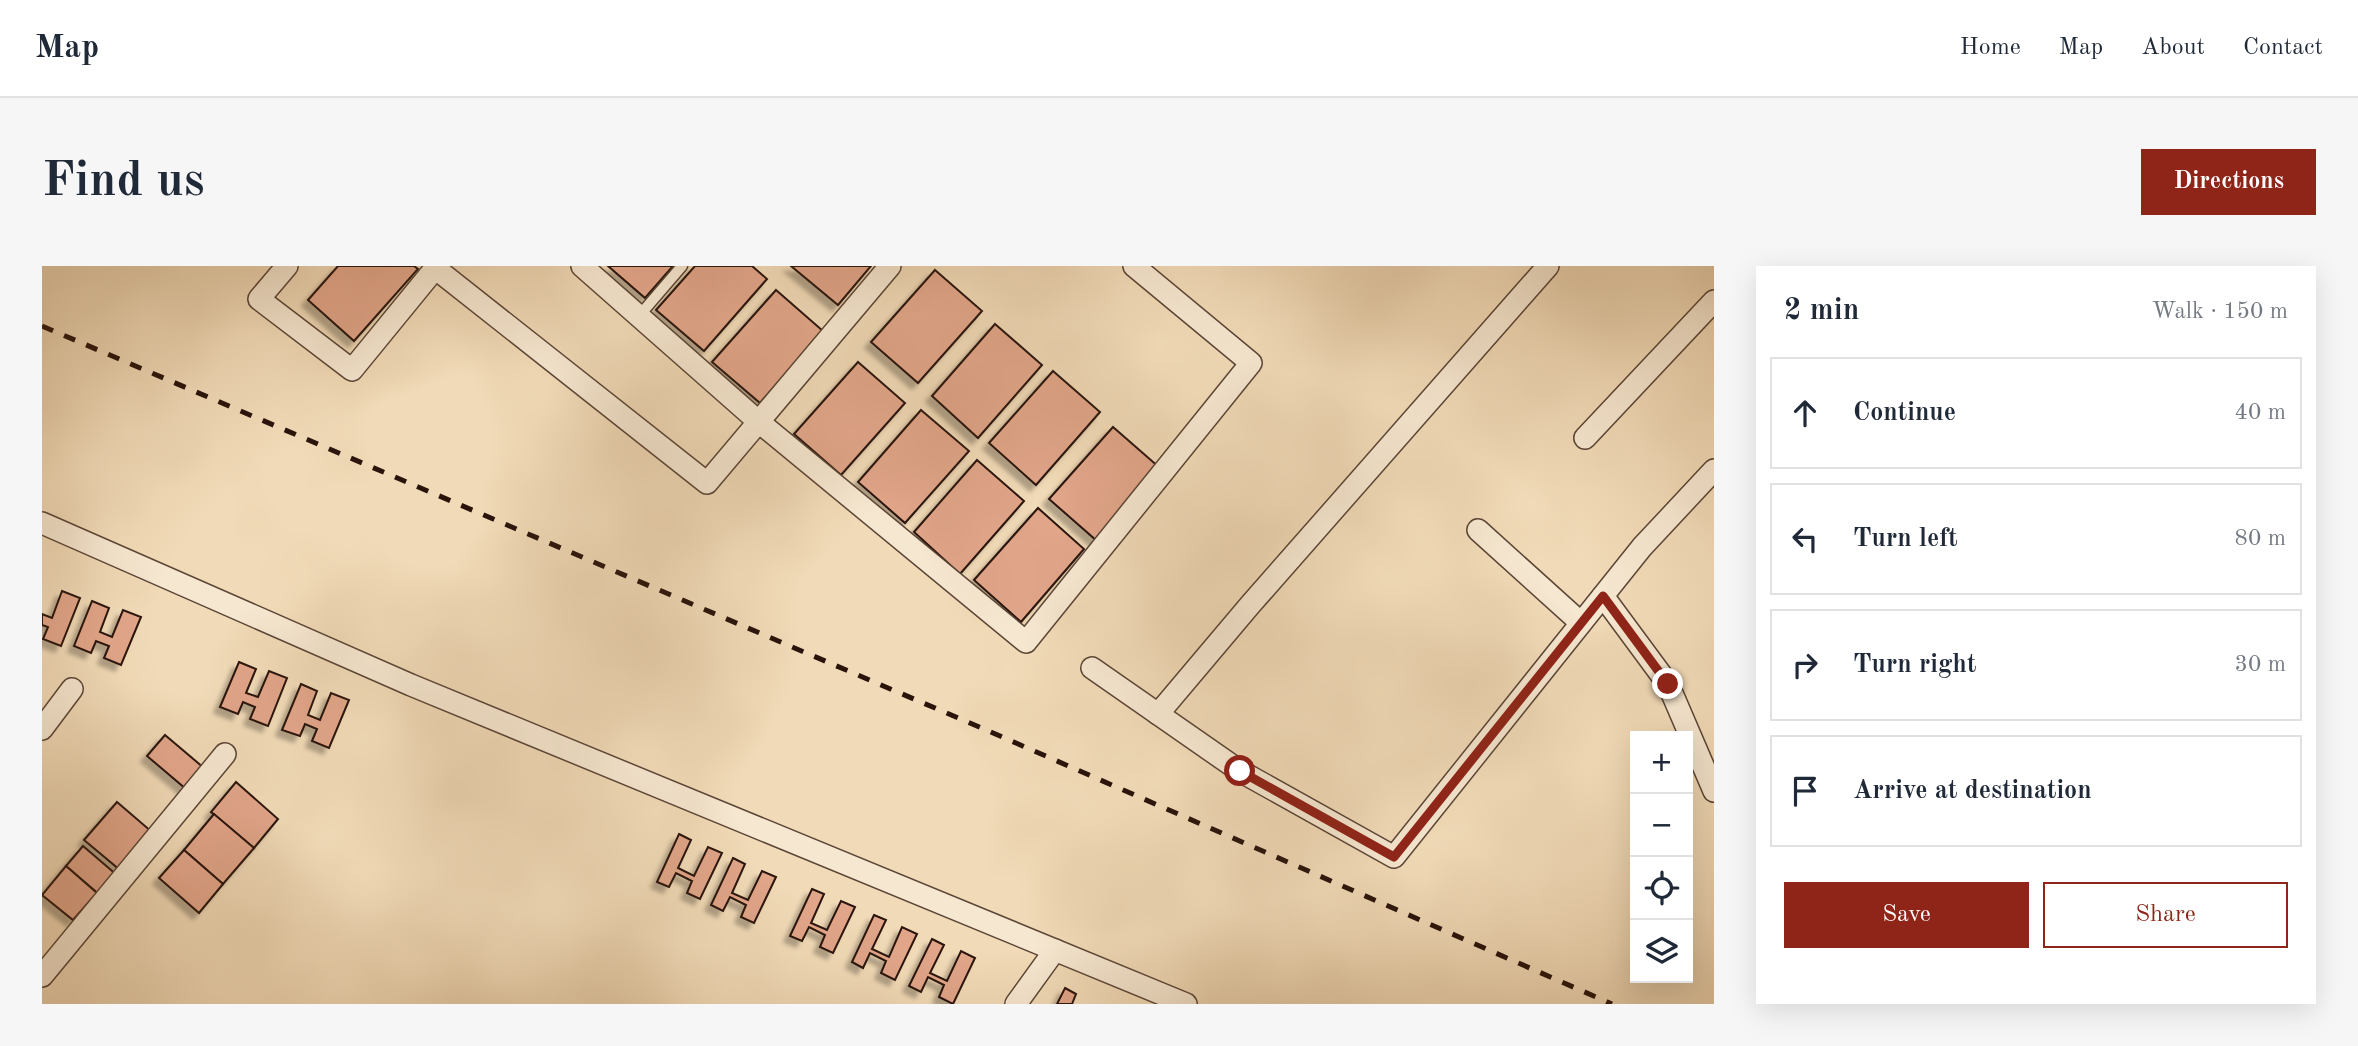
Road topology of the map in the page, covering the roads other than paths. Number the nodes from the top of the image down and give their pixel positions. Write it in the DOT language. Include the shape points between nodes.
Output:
graph roads {
  1 [pos="287,266"];
  2 [pos="582,266"];
  3 [pos="682,266"];
  4 [pos="890,266"];
  5 [pos="1134,266"];
  6 [pos="1548,266"];
  7 [pos="436,267"];
  8 [pos="1714,301"];
  9 [pos="639,316"];
  10 [pos="759,422"];
  11 [pos="1585,438"];
  12 [pos="1714,470"];
  13 [pos="42,523"];
  14 [pos="1478,530"];
  15 [pos="1603,596"];
  16 [pos="1581,623"];
  17 [pos="1092,668"];
  18 [pos="72,689"];
  19 [pos="1158,713"];
  20 [pos="42,729"];
  21 [pos="225,754"];
  22 [pos="1714,791"];
  23 [pos="1055,950"];
  24 [pos="42,976"];
  25 [pos="1016,1004"];
  26 [pos="1186,1004"];
  1 -- 7 [label="street" via="259,299 352,370"];
  2 -- 9 [label="street"];
  3 -- 9 [label="lane"];
  4 -- 10 [label="street"];
  5 -- 10 [label="street" via="1251,363 1026,642"];
  6 -- 19 [label="street"];
  7 -- 10 [label="street" via="707,483"];
  8 -- 11 [label="street"];
  9 -- 10 [label="street"];
  12 -- 15 [label="street"];
  13 -- 23 [label="street" via="411,685"];
  14 -- 16 [label="street"];
  15 -- 16 [label="street"];
  15 -- 22 [label="street" via="1668,684"];
  16 -- 19 [label="street" via="1394,857 1240,771"];
  17 -- 19 [label="street"];
  18 -- 20 [label="street"];
  21 -- 24 [label="street"];
  23 -- 25 [label="street"];
  23 -- 26 [label="street"];
}
